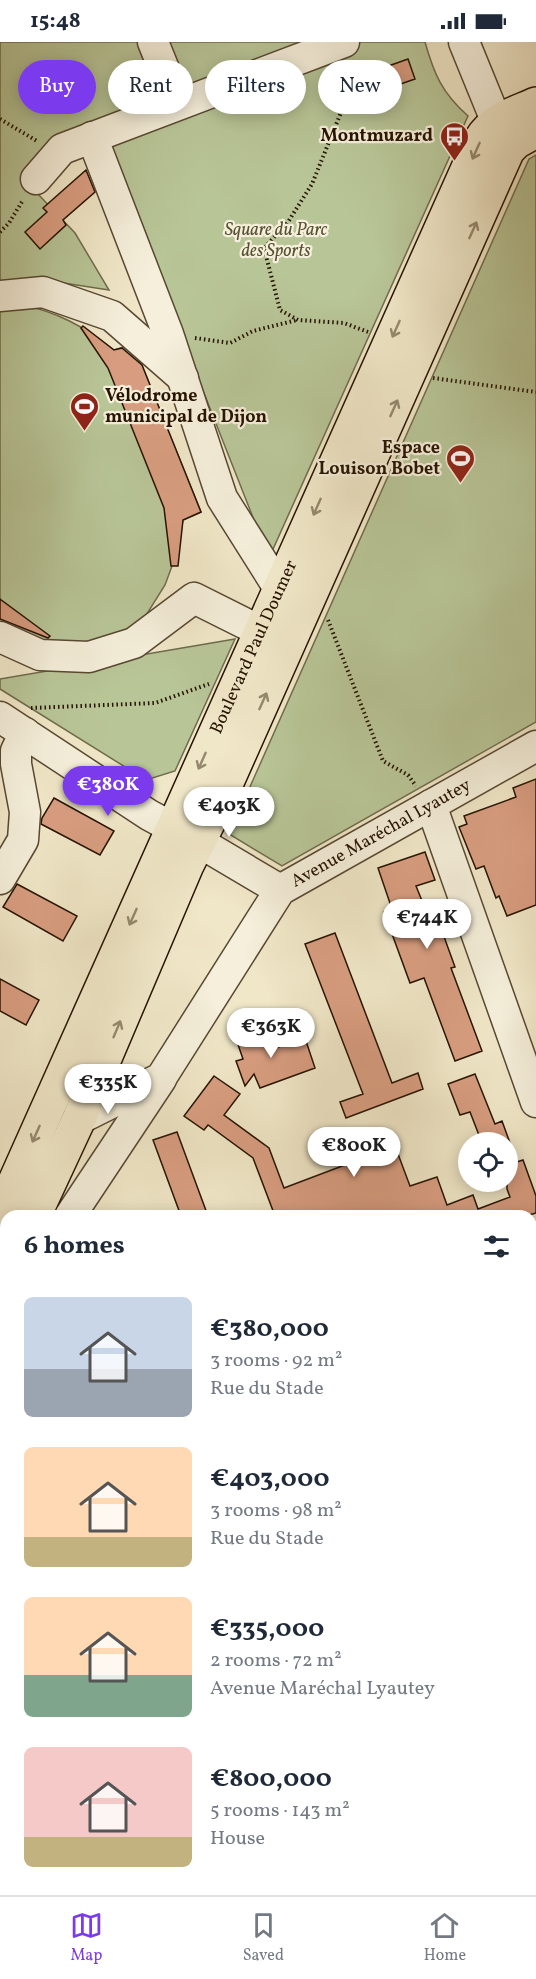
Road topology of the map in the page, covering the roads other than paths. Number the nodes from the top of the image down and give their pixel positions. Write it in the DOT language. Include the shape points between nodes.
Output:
graph roads {
  1 [pos="153,42"];
  2 [pos="464,42"];
  3 [pos="339,44"];
  4 [pos="160,60"];
  5 [pos="193,98"];
  6 [pos="536,104"];
  7 [pos="152,114"];
  8 [pos="536,130"];
  9 [pos="502,136"];
  10 [pos="92,137"];
  11 [pos="36,179"];
  12 [pos="0,296"];
  13 [pos="183,378"];
  14 [pos="293,598"];
  15 [pos="260,631"];
  16 [pos="0,637"];
  17 [pos="16,720"];
  18 [pos="536,746"];
  19 [pos="431,805"];
  20 [pos="185,835"];
  21 [pos="0,879"];
  22 [pos="280,890"];
  23 [pos="161,1078"];
  24 [pos="536,1102"];
  25 [pos="79,1119"];
  26 [pos="2,1210"];
  27 [pos="36,1210"];
  28 [pos="74,1210"];
  1 -- 4 [label="street"];
  2 -- 9 [label="street"];
  3 -- 5 [label="street"];
  6 -- 9 [label="main road, Boulevard Paul Doumer"];
  7 -- 10 [label="street"];
  8 -- 9 [label="main road, Boulevard Paul Doumer" via="516,142"];
  14 -- 9 [label="main road, Boulevard Paul Doumer, one-way" via="409,374"];
  9 -- 14 [label="main road, Boulevard Paul Doumer, one-way" via="490,127 482,139 391,341"];
  10 -- 11 [label="street" via="62,149"];
  10 -- 13 [label="street"];
  12 -- 13 [label="street" via="43,292 112,316"];
  13 -- 14 [label="street" via="222,498"];
  14 -- 15 [label="main road, Boulevard Paul Doumer"];
  20 -- 14 [label="main road, Boulevard Paul Doumer, one-way" via="215,809"];
  15 -- 16 [label="street" via="194,598 134,643 89,657 40,655"];
  15 -- 20 [label="main road, Boulevard Paul Doumer, one-way"];
  17 -- 20 [label="street"];
  17 -- 21 [label="street" via="16,764 25,812 23,840"];
  18 -- 19 [label="street, Avenue Maréchal Lyautey"];
  19 -- 22 [label="street, Avenue Maréchal Lyautey"];
  19 -- 24 [label="street"];
  20 -- 22 [label="street"];
  25 -- 20 [label="main road, Boulevard Paul Doumer, one-way" via="182,875"];
  20 -- 26 [label="main road, Boulevard Paul Doumer, one-way"];
  22 -- 23 [label="street, Avenue Maréchal Lyautey"];
  23 -- 25 [label="street"];
  23 -- 28 [label="street, Avenue Maréchal Lyautey"];
  25 -- 27 [label="main road, Boulevard Paul Doumer"];
}
